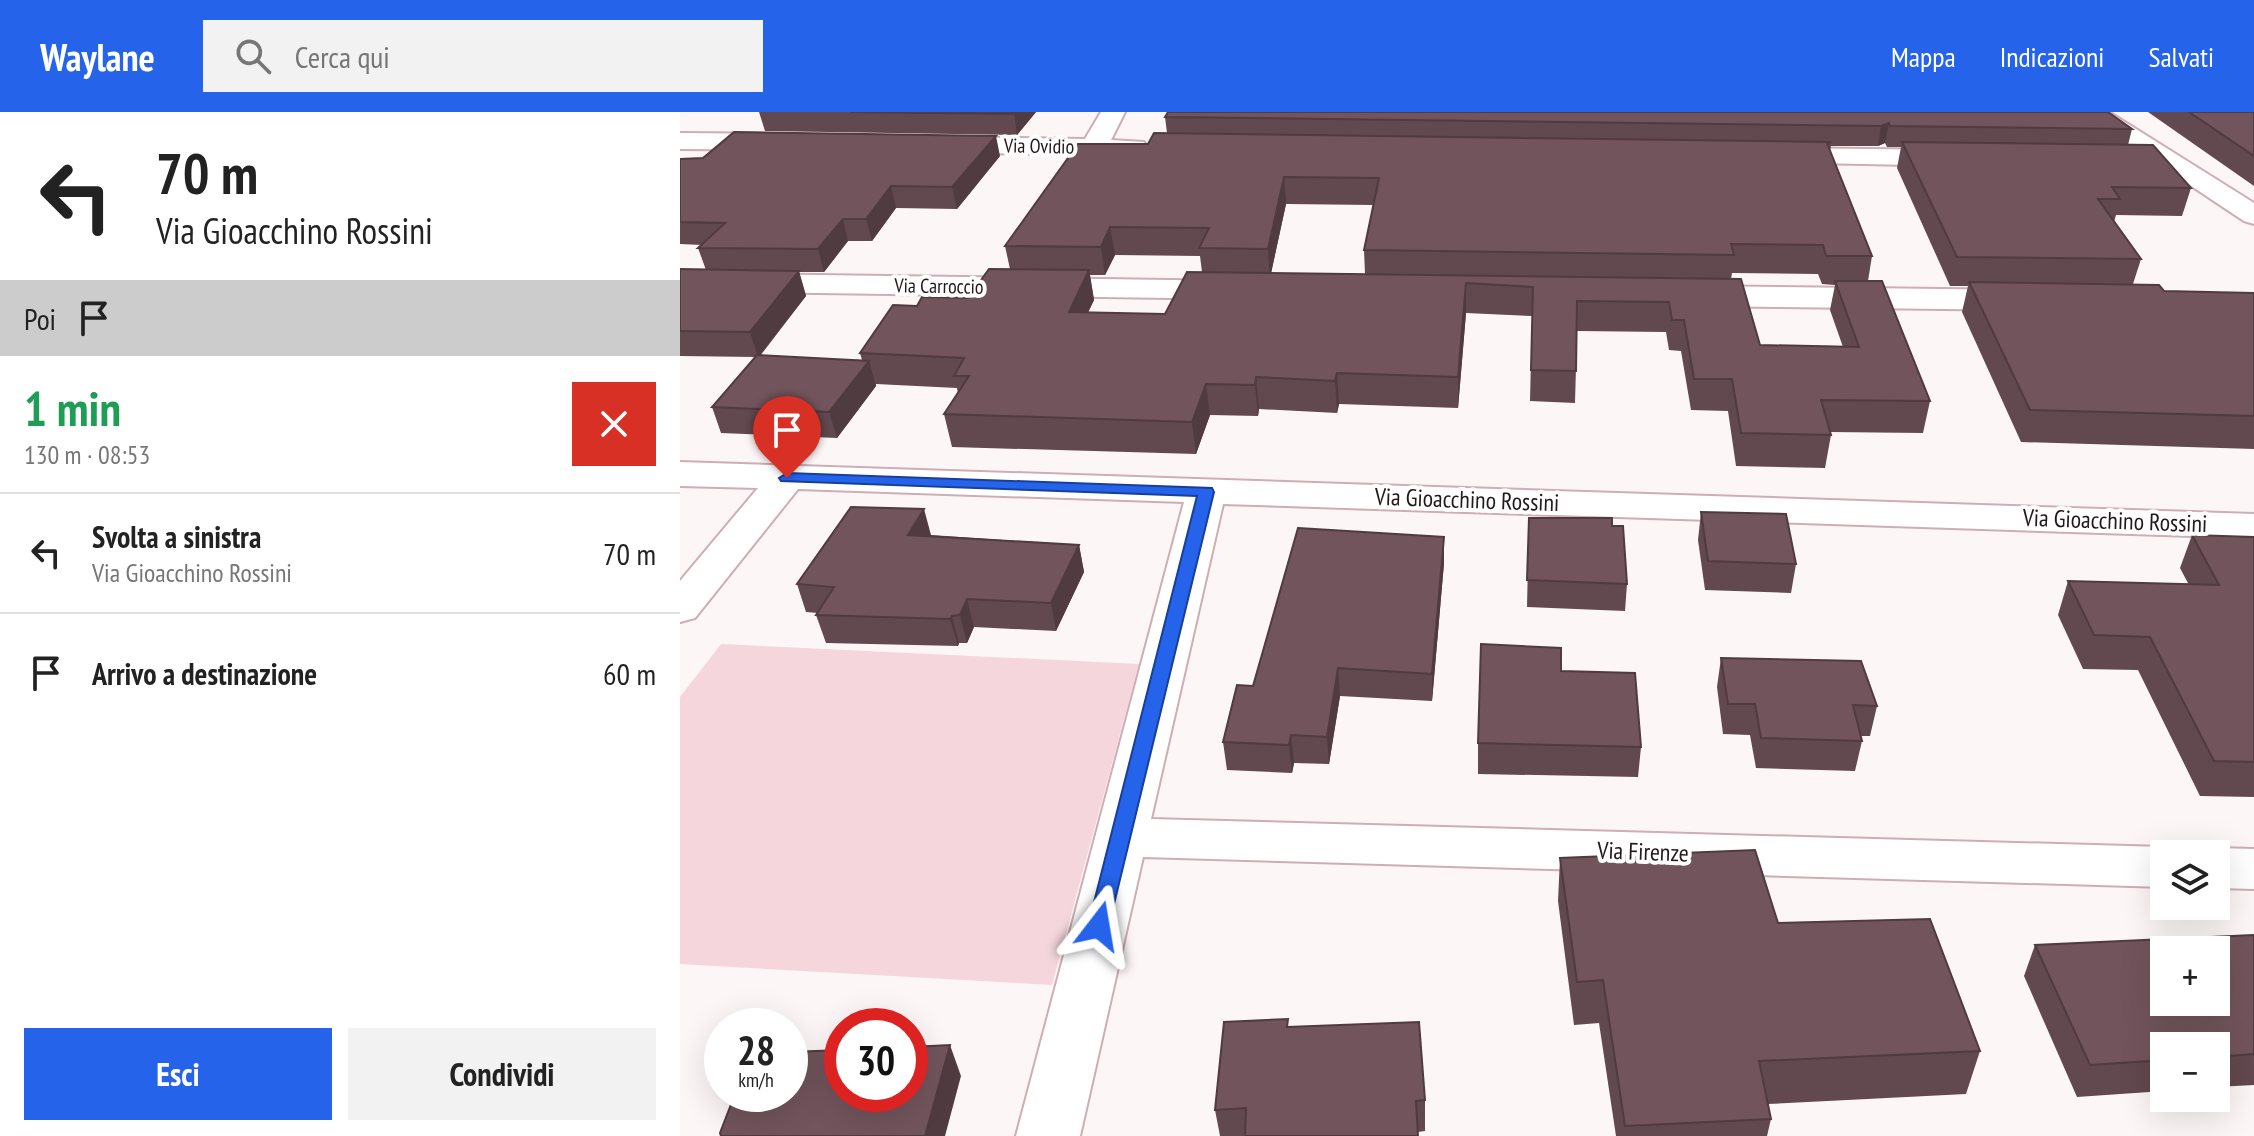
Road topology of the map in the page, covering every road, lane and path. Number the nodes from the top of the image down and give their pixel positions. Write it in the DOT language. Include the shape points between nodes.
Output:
graph roads {
  1 [pos="1113,112"];
  2 [pos="2092,112"];
  3 [pos="680,141"];
  4 [pos="807,143"];
  5 [pos="919,144"];
  6 [pos="1094,147"];
  7 [pos="1157,148"];
  8 [pos="1740,156"];
  9 [pos="1992,159"];
  10 [pos="2118,160"];
  11 [pos="2166,161"];
  12 [pos="2254,215"];
  13 [pos="680,282"];
  14 [pos="1268,290"];
  15 [pos="1650,295"];
  16 [pos="2047,301"];
  17 [pos="680,474"];
  18 [pos="787,478"];
  19 [pos="1206,492"];
  20 [pos="2254,526"];
  21 [pos="680,609"];
  22 [pos="1121,837"];
  23 [pos="2150,867"];
  24 [pos="2230,868"];
  25 [pos="2254,869"];
  26 [pos="1048,1136"];
  1 -- 6 [label="street"];
  2 -- 11 [label="street"];
  3 -- 4 [label="street"];
  5 -- 6 [label="street, Via Ovidio"];
  6 -- 7 [label="street, Via Ovidio"];
  8 -- 9 [label="street"];
  10 -- 11 [label="street"];
  11 -- 12 [label="street"];
  13 -- 14 [label="street, Via Carroccio"];
  15 -- 16 [label="street"];
  17 -- 18 [label="street, Via Gioacchino Rossini"];
  18 -- 19 [label="street, Via Gioacchino Rossini"];
  18 -- 21 [label="street"];
  19 -- 20 [label="street, Via Gioacchino Rossini"];
  19 -- 22 [label="street"];
  22 -- 23 [label="street, Via Firenze"];
  22 -- 26 [label="street"];
  24 -- 25 [label="street"];
}
